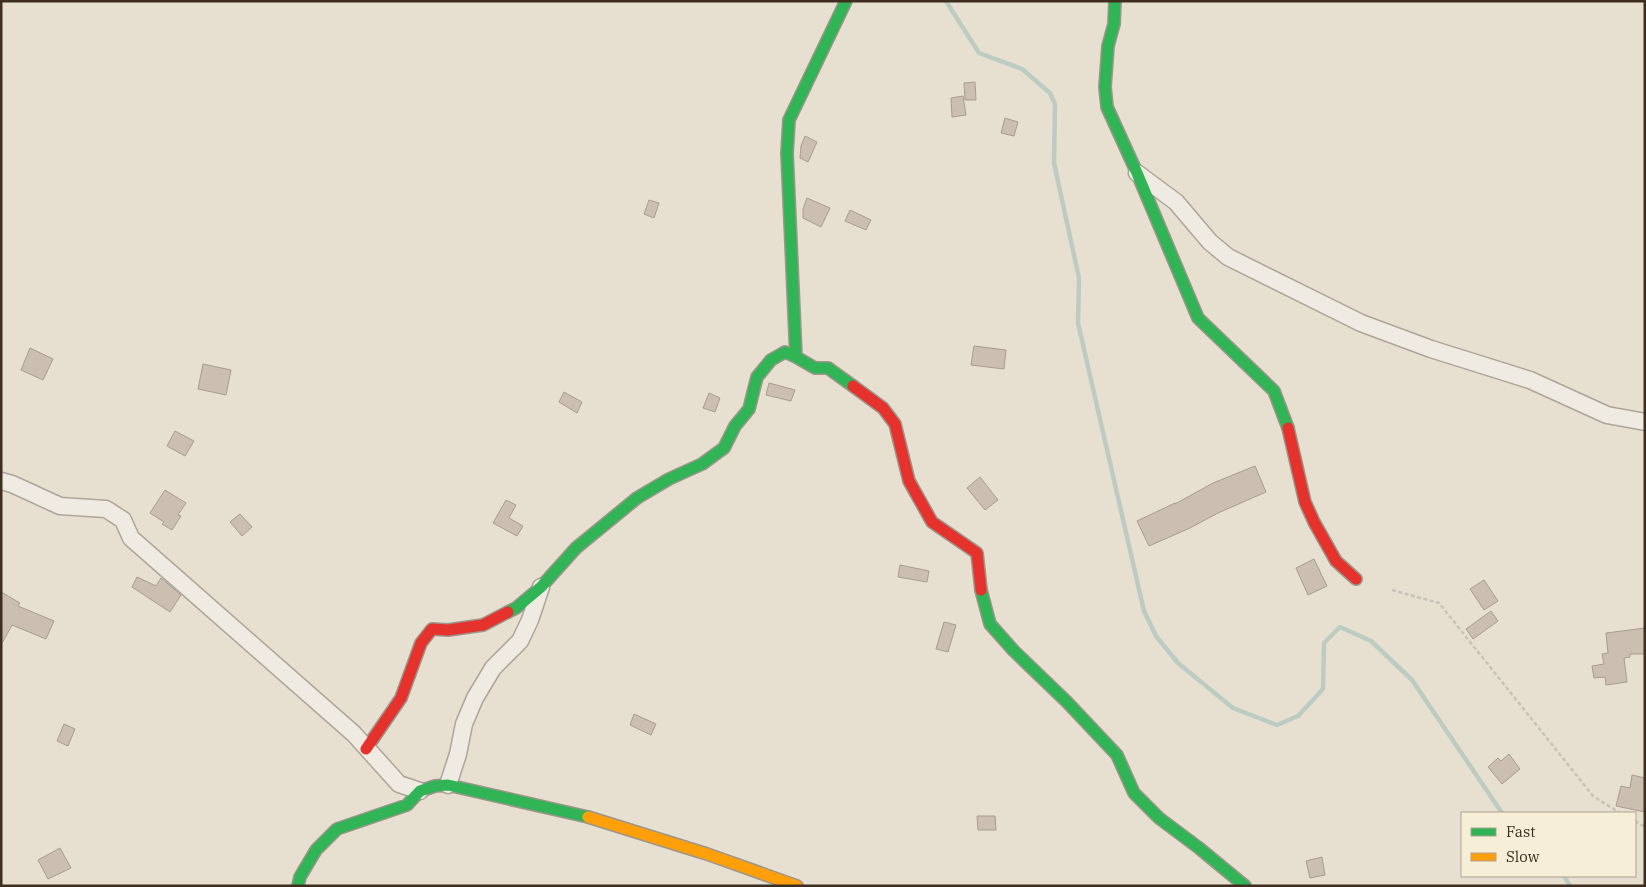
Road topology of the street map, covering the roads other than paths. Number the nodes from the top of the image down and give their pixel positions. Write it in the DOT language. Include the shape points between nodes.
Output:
graph roads {
  1 [pos="846,1"];
  2 [pos="1115,1"];
  3 [pos="1137,173"];
  4 [pos="796,357"];
  5 [pos="1645,422"];
  6 [pos="1,481"];
  7 [pos="1356,579"];
  8 [pos="541,587"];
  9 [pos="366,749"];
  10 [pos="448,785"];
  11 [pos="420,791"];
  12 [pos="298,886"];
  13 [pos="797,886"];
  14 [pos="1244,886"];
  1 -- 4 [label="street" via="789,120 787,153"];
  2 -- 3 [label="street" via="1114,24 1108,46 1107,107"];
  3 -- 5 [label="street" via="1176,202 1210,242 1228,257 1361,323 1530,380 1607,415"];
  3 -- 7 [label="street" via="1198,318 1274,391 1291,437 1305,502 1336,561"];
  4 -- 8 [label="street" via="785,352 771,360 757,377 749,410 735,426 724,448 702,464 637,498 576,548"];
  4 -- 14 [label="street" via="815,368 828,368 883,408 895,424 909,481 932,522 977,552 981,589 990,624 1117,755 1134,793 1159,818"];
  6 -- 9 [label="street" via="60,506 106,509 123,520 130,538 354,734"];
  8 -- 9 [label="street" via="516,608 483,625 432,630 421,643 401,698"];
  8 -- 10 [label="street" via="520,641 493,668 475,698 464,724"];
  9 -- 11 [label="street" via="399,784"];
  10 -- 11 [label="street"];
  10 -- 13 [label="street" via="588,817"];
  11 -- 12 [label="street" via="407,805 337,829 316,850"];
}
